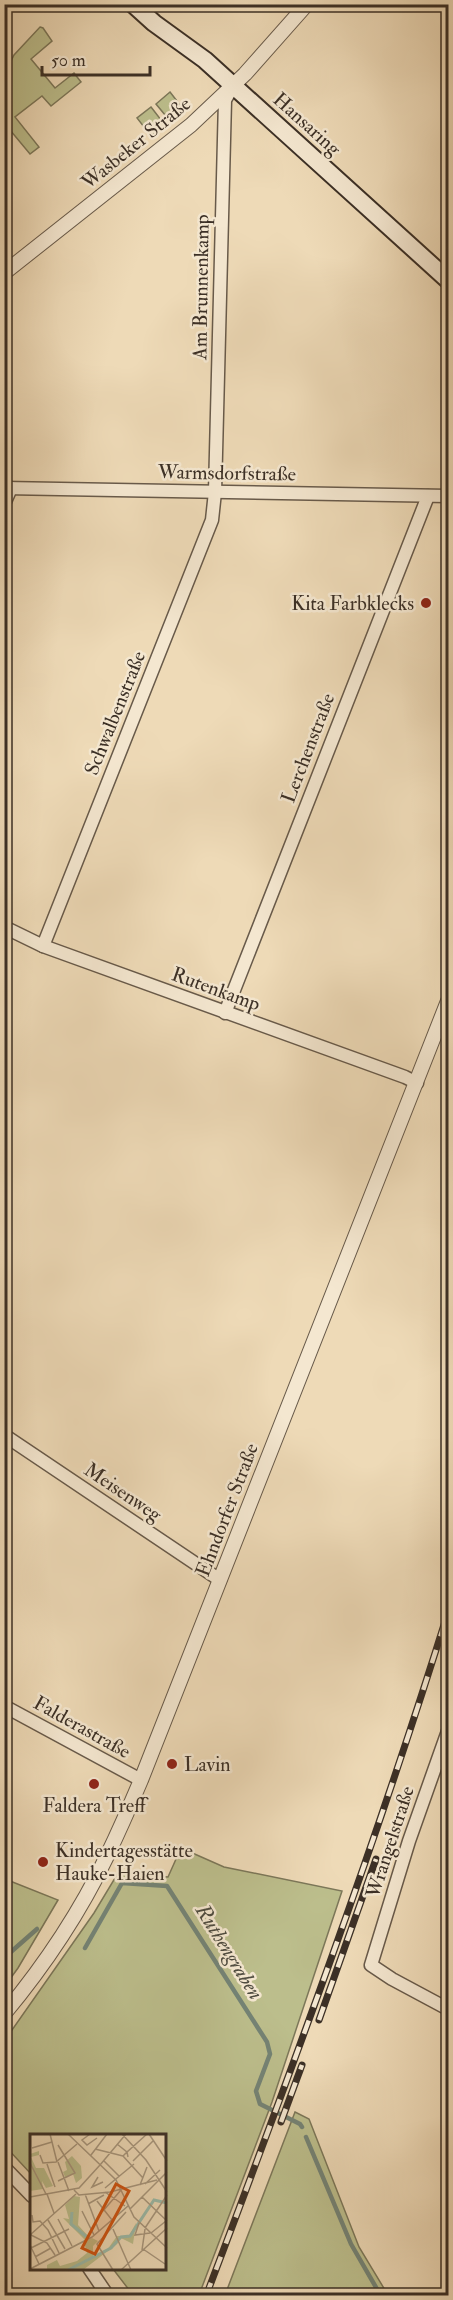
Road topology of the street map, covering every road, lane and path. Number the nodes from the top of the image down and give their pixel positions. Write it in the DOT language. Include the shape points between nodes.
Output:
graph roads {
  1 [pos="133,4"];
  2 [pos="307,4"];
  3 [pos="234,86"];
  4 [pos="4,273"];
  5 [pos="448,280"];
  6 [pos="8,488"];
  7 [pos="215,492"];
  8 [pos="428,496"];
  9 [pos="448,496"];
  10 [pos="4,504"];
  11 [pos="4,927"];
  12 [pos="43,946"];
  13 [pos="448,1001"];
  14 [pos="225,1013"];
  15 [pos="417,1083"];
  16 [pos="4,1435"];
  17 [pos="220,1580"];
  18 [pos="4,1707"];
  19 [pos="448,1731"];
  20 [pos="141,1780"];
  21 [pos="448,2009"];
  22 [pos="4,2014"];
  23 [pos="4,2167"];
  24 [pos="30,2194"];
  25 [pos="90,2270"];
  26 [pos="108,2295"];
  1 -- 3 [label="main road, Hansaring"];
  2 -- 3 [label="street, Wasbeker Straße"];
  3 -- 4 [label="street, Wasbeker Straße" via="191,125"];
  3 -- 5 [label="main road, Hansaring"];
  3 -- 7 [label="street, Am Brunnenkamp" via="225,100"];
  6 -- 7 [label="street, Warmsdorfstraße"];
  6 -- 10 [label="street"];
  7 -- 8 [label="street, Warmsdorfstraße"];
  7 -- 12 [label="street, Schwalbenstraße" via="212,520"];
  8 -- 9 [label="street, Warmsdorfstraße"];
  8 -- 14 [label="street, Lerchenstraße"];
  11 -- 12 [label="street, Rutenkamp"];
  12 -- 14 [label="street, Rutenkamp"];
  13 -- 15 [label="street, Ehndorfer Straße"];
  14 -- 15 [label="street, Rutenkamp"];
  15 -- 17 [label="street, Ehndorfer Straße"];
  16 -- 17 [label="street, Meisenweg"];
  17 -- 20 [label="street, Ehndorfer Straße"];
  18 -- 20 [label="street, Falderastraße"];
  19 -- 21 [label="street, Wrangelstraße" via="371,1965"];
  20 -- 22 [label="street, Ehndorfer Straße" via="107,1858 69,1924 33,1979"];
  23 -- 24 [label="street"];
  25 -- 26 [label="street"];
}
